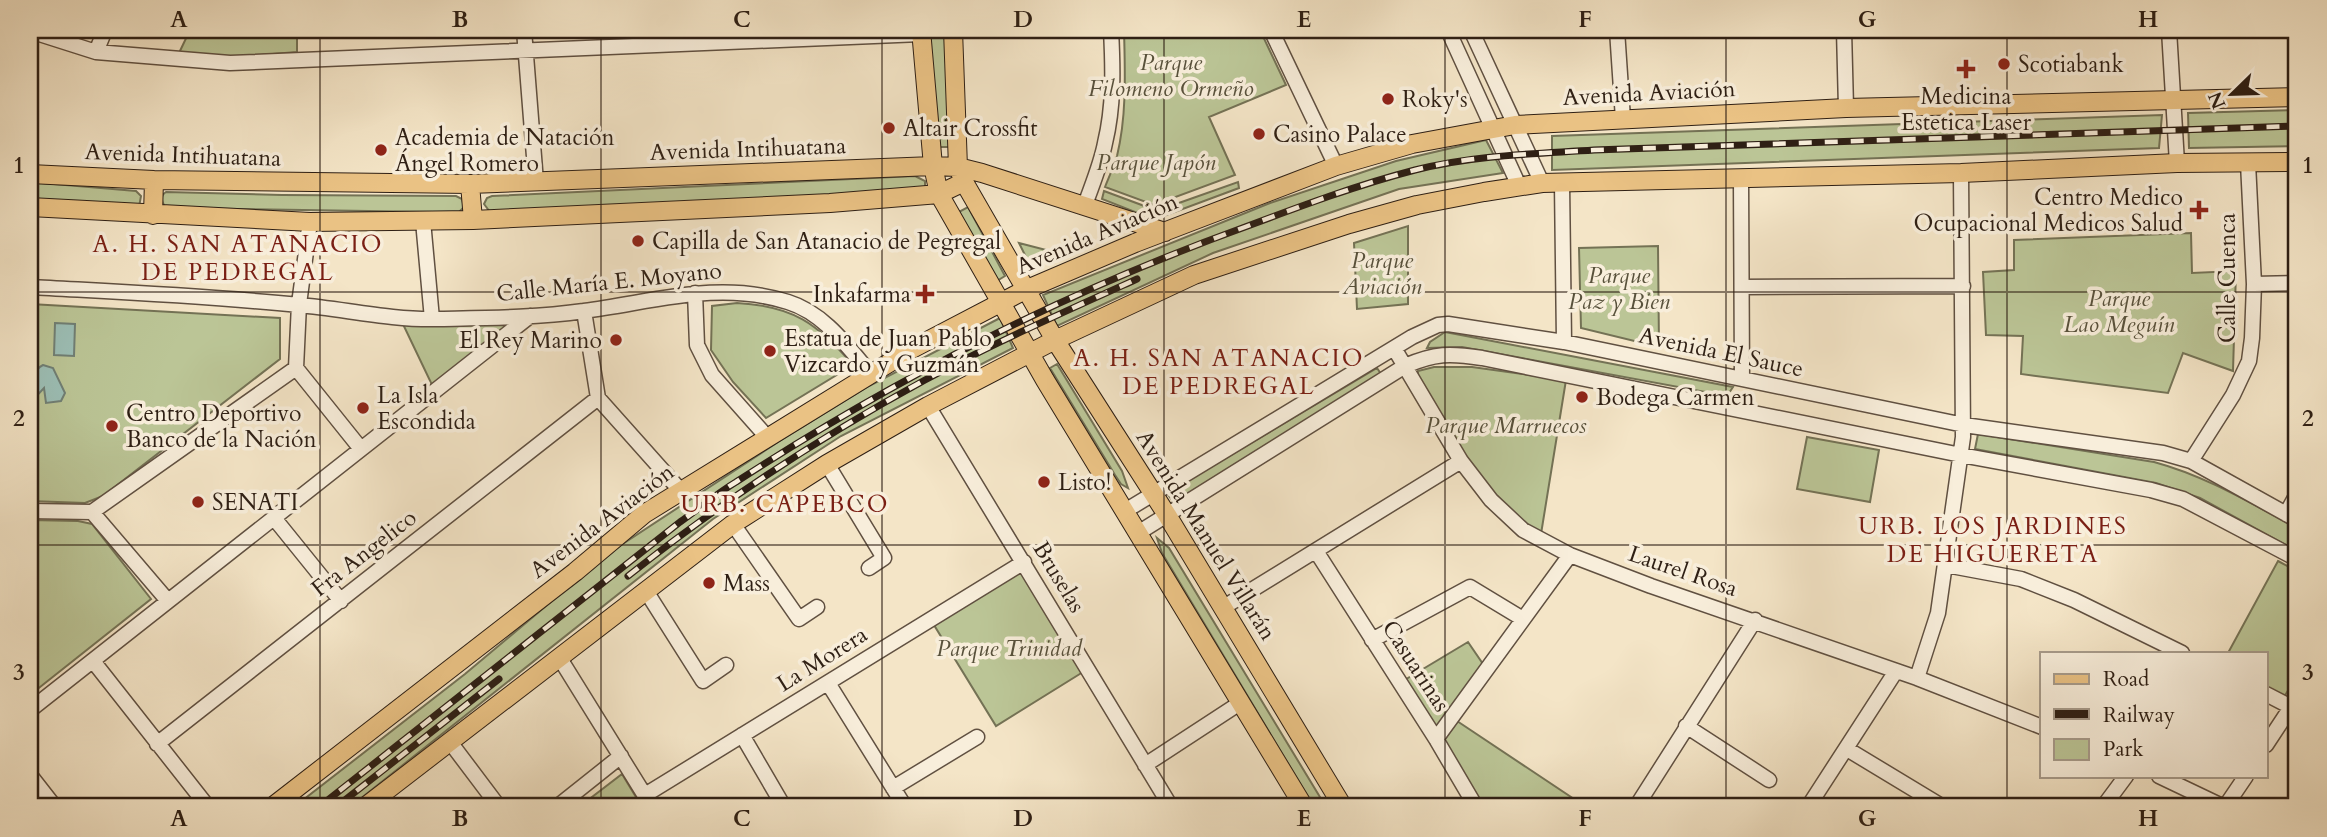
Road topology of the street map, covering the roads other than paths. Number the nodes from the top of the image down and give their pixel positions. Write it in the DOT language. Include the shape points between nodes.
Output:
graph roads {
  1 [pos="30,30"];
  2 [pos="105,30"];
  3 [pos="524,30"];
  4 [pos="953,30"];
  5 [pos="1111,30"];
  6 [pos="1271,30"];
  7 [pos="1448,30"];
  8 [pos="1471,30"];
  9 [pos="1617,30"];
  10 [pos="1844,30"];
  11 [pos="2169,30"];
  12 [pos="921,32"];
  13 [pos="794,34"];
  14 [pos="525,51"];
  15 [pos="96,52"];
  16 [pos="2297,97"];
  17 [pos="2173,100"];
  18 [pos="1846,108"];
  19 [pos="1623,119"];
  20 [pos="1515,125"];
  21 [pos="1493,128"];
  22 [pos="2297,162"];
  23 [pos="2177,163"];
  24 [pos="2248,163"];
  25 [pos="933,166"];
  26 [pos="1336,166"];
  27 [pos="1961,173"];
  28 [pos="30,174"];
  29 [pos="961,174"];
  30 [pos="1741,179"];
  31 [pos="154,180"];
  32 [pos="536,182"];
  33 [pos="1542,183"];
  34 [pos="1562,183"];
  35 [pos="470,184"];
  36 [pos="1519,186"];
  37 [pos="939,194"];
  38 [pos="1085,205"];
  39 [pos="30,207"];
  40 [pos="153,215"];
  41 [pos="424,220"];
  42 [pos="473,220"];
  43 [pos="310,222"];
  44 [pos="1165,232"];
  45 [pos="2297,283"];
  46 [pos="2254,285"];
  47 [pos="1963,286"];
  48 [pos="30,287"];
  49 [pos="1742,287"];
  50 [pos="1025,290"];
  51 [pos="695,293"];
  52 [pos="999,303"];
  53 [pos="299,304"];
  54 [pos="584,312"];
  55 [pos="530,316"];
  56 [pos="432,319"];
  57 [pos="1055,340"];
  58 [pos="1564,342"];
  59 [pos="1394,348"];
  60 [pos="1030,353"];
  61 [pos="1405,366"];
  62 [pos="296,368"];
  63 [pos="871,374"];
  64 [pos="1742,379"];
  65 [pos="598,398"];
  66 [pos="928,406"];
  67 [pos="1964,425"];
  68 [pos="767,437"];
  69 [pos="361,449"];
  70 [pos="1961,455"];
  71 [pos="1461,461"];
  72 [pos="2191,461"];
  73 [pos="827,464"];
  74 [pos="680,490"];
  75 [pos="1154,494"];
  76 [pos="2297,494"];
  77 [pos="30,511"];
  78 [pos="1125,511"];
  79 [pos="92,512"];
  80 [pos="1167,515"];
  81 [pos="2291,517"];
  82 [pos="274,518"];
  83 [pos="733,524"];
  84 [pos="1138,533"];
  85 [pos="1316,551"];
  86 [pos="1570,555"];
  87 [pos="2297,559"];
  88 [pos="1024,562"];
  89 [pos="1946,565"];
  90 [pos="869,568"];
  91 [pos="646,591"];
  92 [pos="341,600"];
  93 [pos="168,601"];
  94 [pos="817,607"];
  95 [pos="1224,607"];
  96 [pos="1523,619"];
  97 [pos="1755,620"];
  98 [pos="1372,640"];
  99 [pos="2180,652"];
  100 [pos="559,657"];
  101 [pos="93,660"];
  102 [pos="726,665"];
  103 [pos="1896,671"];
  104 [pos="1917,678"];
  105 [pos="828,683"];
  106 [pos="2268,695"];
  107 [pos="1240,703"];
  108 [pos="2295,705"];
  109 [pos="30,710"];
  110 [pos="1686,726"];
  111 [pos="2040,726"];
  112 [pos="742,735"];
  113 [pos="977,737"];
  114 [pos="1436,738"];
  115 [pos="450,742"];
  116 [pos="2268,742"];
  117 [pos="157,744"];
  118 [pos="1847,749"];
  119 [pos="621,756"];
  120 [pos="1145,765"];
  121 [pos="30,775"];
  122 [pos="2125,778"];
  123 [pos="2163,778"];
  124 [pos="2245,778"];
  125 [pos="1769,780"];
  126 [pos="893,788"];
  127 [pos="649,801"];
  128 [pos="1932,804"];
  129 [pos="55,807"];
  130 [pos="208,807"];
  131 [pos="272,807"];
  132 [pos="365,807"];
  133 [pos="499,807"];
  134 [pos="557,807"];
  135 [pos="783,807"];
  136 [pos="905,807"];
  137 [pos="1171,807"];
  138 [pos="1304,807"];
  139 [pos="1343,807"];
  140 [pos="1476,807"];
  141 [pos="1636,807"];
  142 [pos="1808,807"];
  143 [pos="2103,807"];
  144 [pos="2224,807"];
  1 -- 15 [label="street"];
  2 -- 15 [label="street"];
  3 -- 14 [label="street"];
  4 -- 29 [label="main road"];
  5 -- 38 [label="street" via="1110,118"];
  6 -- 26 [label="street"];
  7 -- 21 [label="street"];
  8 -- 20 [label="street"];
  9 -- 19 [label="street"];
  10 -- 18 [label="street"];
  11 -- 17 [label="street"];
  12 -- 13 [label="street"];
  12 -- 25 [label="main road"];
  13 -- 14 [label="street"];
  14 -- 15 [label="street" via="230,63"];
  14 -- 32 [label="street"];
  16 -- 17 [label="main road, Avenida Aviación"];
  17 -- 18 [label="main road, Avenida Aviación"];
  17 -- 23 [label="street"];
  18 -- 19 [label="main road, Avenida Aviación"];
  19 -- 20 [label="main road, Avenida Aviación"];
  20 -- 21 [label="main road, Avenida Aviación"];
  20 -- 33 [label="street"];
  21 -- 26 [label="main road, Avenida Aviación" via="1412,144"];
  21 -- 36 [label="street"];
  22 -- 24 [label="main road"];
  23 -- 24 [label="main road"];
  23 -- 27 [label="main road"];
  24 -- 46 [label="street, Calle Cuenca"];
  25 -- 29 [label="main road, Avenida Intihuatana"];
  25 -- 32 [label="main road, Avenida Intihuatana"];
  25 -- 37 [label="main road"];
  26 -- 44 [label="main road, Avenida Aviación"];
  27 -- 30 [label="main road"];
  27 -- 47 [label="street"];
  28 -- 31 [label="main road, Avenida Intihuatana"];
  29 -- 37 [label="main road"];
  29 -- 38 [label="main road, Avenida Intihuatana"];
  29 -- 50 [label="main road, Avenida Manuel Villarán"];
  30 -- 34 [label="main road"];
  30 -- 49 [label="street"];
  31 -- 35 [label="main road, Avenida Intihuatana"];
  31 -- 40 [label="main road"];
  32 -- 35 [label="main road, Avenida Intihuatana"];
  33 -- 34 [label="main road"];
  33 -- 36 [label="main road"];
  34 -- 58 [label="street"];
  35 -- 42 [label="main road"];
  36 -- 57 [label="main road" via="1417,205 1201,272"];
  37 -- 42 [label="main road"];
  37 -- 52 [label="main road"];
  38 -- 44 [label="main road, Avenida Intihuatana"];
  39 -- 40 [label="main road"];
  40 -- 43 [label="main road"];
  41 -- 42 [label="main road"];
  41 -- 43 [label="main road"];
  41 -- 56 [label="street"];
  43 -- 53 [label="street"];
  44 -- 50 [label="main road, Avenida Aviación"];
  45 -- 46 [label="street"];
  46 -- 72 [label="street, Calle Cuenca" via="2249,360 2233,395"];
  47 -- 49 [label="street"];
  47 -- 67 [label="street"];
  48 -- 53 [label="street, Calle María E. Moyano"];
  49 -- 64 [label="street"];
  50 -- 52 [label="main road, Avenida Aviación"];
  50 -- 57 [label="main road, Avenida Manuel Villarán"];
  51 -- 54 [label="street, Calle María E. Moyano"];
  51 -- 63 [label="street, Calle María E. Moyano" via="759,295 790,302 834,331"];
  51 -- 68 [label="street" via="697,345 712,375"];
  52 -- 60 [label="main road"];
  52 -- 63 [label="main road, Avenida Aviación"];
  53 -- 56 [label="street, Calle María E. Moyano"];
  53 -- 62 [label="street"];
  54 -- 55 [label="street, Calle María E. Moyano"];
  54 -- 65 [label="street"];
  55 -- 56 [label="street, Calle María E. Moyano"];
  55 -- 69 [label="street"];
  57 -- 60 [label="main road"];
  57 -- 75 [label="main road, Avenida Manuel Villarán"];
  58 -- 59 [label="street, Avenida El Sauce" via="1448,324 1425,330"];
  58 -- 64 [label="street, Avenida El Sauce"];
  59 -- 61 [label="street, Laurel Rosa"];
  59 -- 75 [label="street, Avenida El Sauce"];
  60 -- 66 [label="main road"];
  60 -- 78 [label="main road"];
  61 -- 70 [label="street" via="1427,356 1482,358"];
  61 -- 71 [label="street, Laurel Rosa"];
  61 -- 80 [label="street"];
  62 -- 69 [label="street"];
  62 -- 79 [label="street"];
  63 -- 68 [label="main road, Avenida Aviación"];
  64 -- 67 [label="street, Avenida El Sauce"];
  65 -- 74 [label="street"];
  65 -- 92 [label="street, Fra Angelico"];
  66 -- 73 [label="main road"];
  66 -- 88 [label="street, Bruselas"];
  67 -- 70 [label="street"];
  67 -- 72 [label="street, Avenida El Sauce" via="2163,453"];
  68 -- 74 [label="main road, Avenida Aviación"];
  69 -- 82 [label="street"];
  70 -- 87 [label="street" via="2183,499"];
  70 -- 89 [label="street"];
  71 -- 85 [label="street"];
  71 -- 86 [label="street, Laurel Rosa" via="1490,500 1523,530"];
  72 -- 81 [label="street, Avenida El Sauce"];
  73 -- 83 [label="main road"];
  73 -- 90 [label="street" via="884,558"];
  74 -- 131 [label="main road, Avenida Aviación"];
  75 -- 78 [label="street, Avenida El Sauce"];
  75 -- 80 [label="main road, Avenida Manuel Villarán"];
  76 -- 81 [label="street"];
  77 -- 79 [label="street"];
  78 -- 84 [label="main road"];
  79 -- 93 [label="street"];
  80 -- 84 [label="street"];
  80 -- 95 [label="main road, Avenida Manuel Villarán"];
  82 -- 92 [label="street"];
  82 -- 93 [label="street"];
  83 -- 91 [label="main road"];
  83 -- 94 [label="street" via="799,619"];
  84 -- 107 [label="main road"];
  85 -- 95 [label="street"];
  85 -- 98 [label="street, Casuarinas"];
  86 -- 96 [label="street"];
  86 -- 97 [label="street, Laurel Rosa"];
  88 -- 105 [label="street, La Morera"];
  88 -- 120 [label="street, Bruselas"];
  89 -- 99 [label="street" via="2021,579"];
  89 -- 104 [label="street" via="1938,613"];
  91 -- 100 [label="main road"];
  91 -- 102 [label="street" via="703,681"];
  92 -- 117 [label="street, Fra Angelico"];
  93 -- 101 [label="street"];
  95 -- 139 [label="main road, Avenida Manuel Villarán"];
  96 -- 98 [label="street" via="1470,587"];
  96 -- 114 [label="street"];
  97 -- 103 [label="street, Laurel Rosa"];
  97 -- 110 [label="street"];
  98 -- 114 [label="street, Casuarinas"];
  100 -- 115 [label="main road"];
  100 -- 119 [label="street"];
  101 -- 109 [label="street"];
  101 -- 117 [label="street"];
  103 -- 104 [label="street, Laurel Rosa"];
  103 -- 118 [label="street"];
  104 -- 111 [label="street, Laurel Rosa"];
  105 -- 112 [label="street, La Morera"];
  105 -- 126 [label="street"];
  106 -- 108 [label="street"];
  107 -- 120 [label="street"];
  107 -- 138 [label="main road"];
  108 -- 116 [label="street"];
  110 -- 125 [label="street"];
  110 -- 141 [label="street"];
  112 -- 127 [label="street, La Morera"];
  112 -- 135 [label="street"];
  113 -- 126 [label="street"];
  114 -- 140 [label="street, Casuarinas"];
  115 -- 132 [label="main road"];
  115 -- 133 [label="street"];
  117 -- 130 [label="street"];
  118 -- 128 [label="street"];
  118 -- 142 [label="street"];
  119 -- 127 [label="street"];
  119 -- 134 [label="street"];
  120 -- 137 [label="street, Bruselas"];
  121 -- 129 [label="street"];
  122 -- 143 [label="street"];
  123 -- 144 [label="street"];
  124 -- 144 [label="street"];
  126 -- 136 [label="street"];
}
